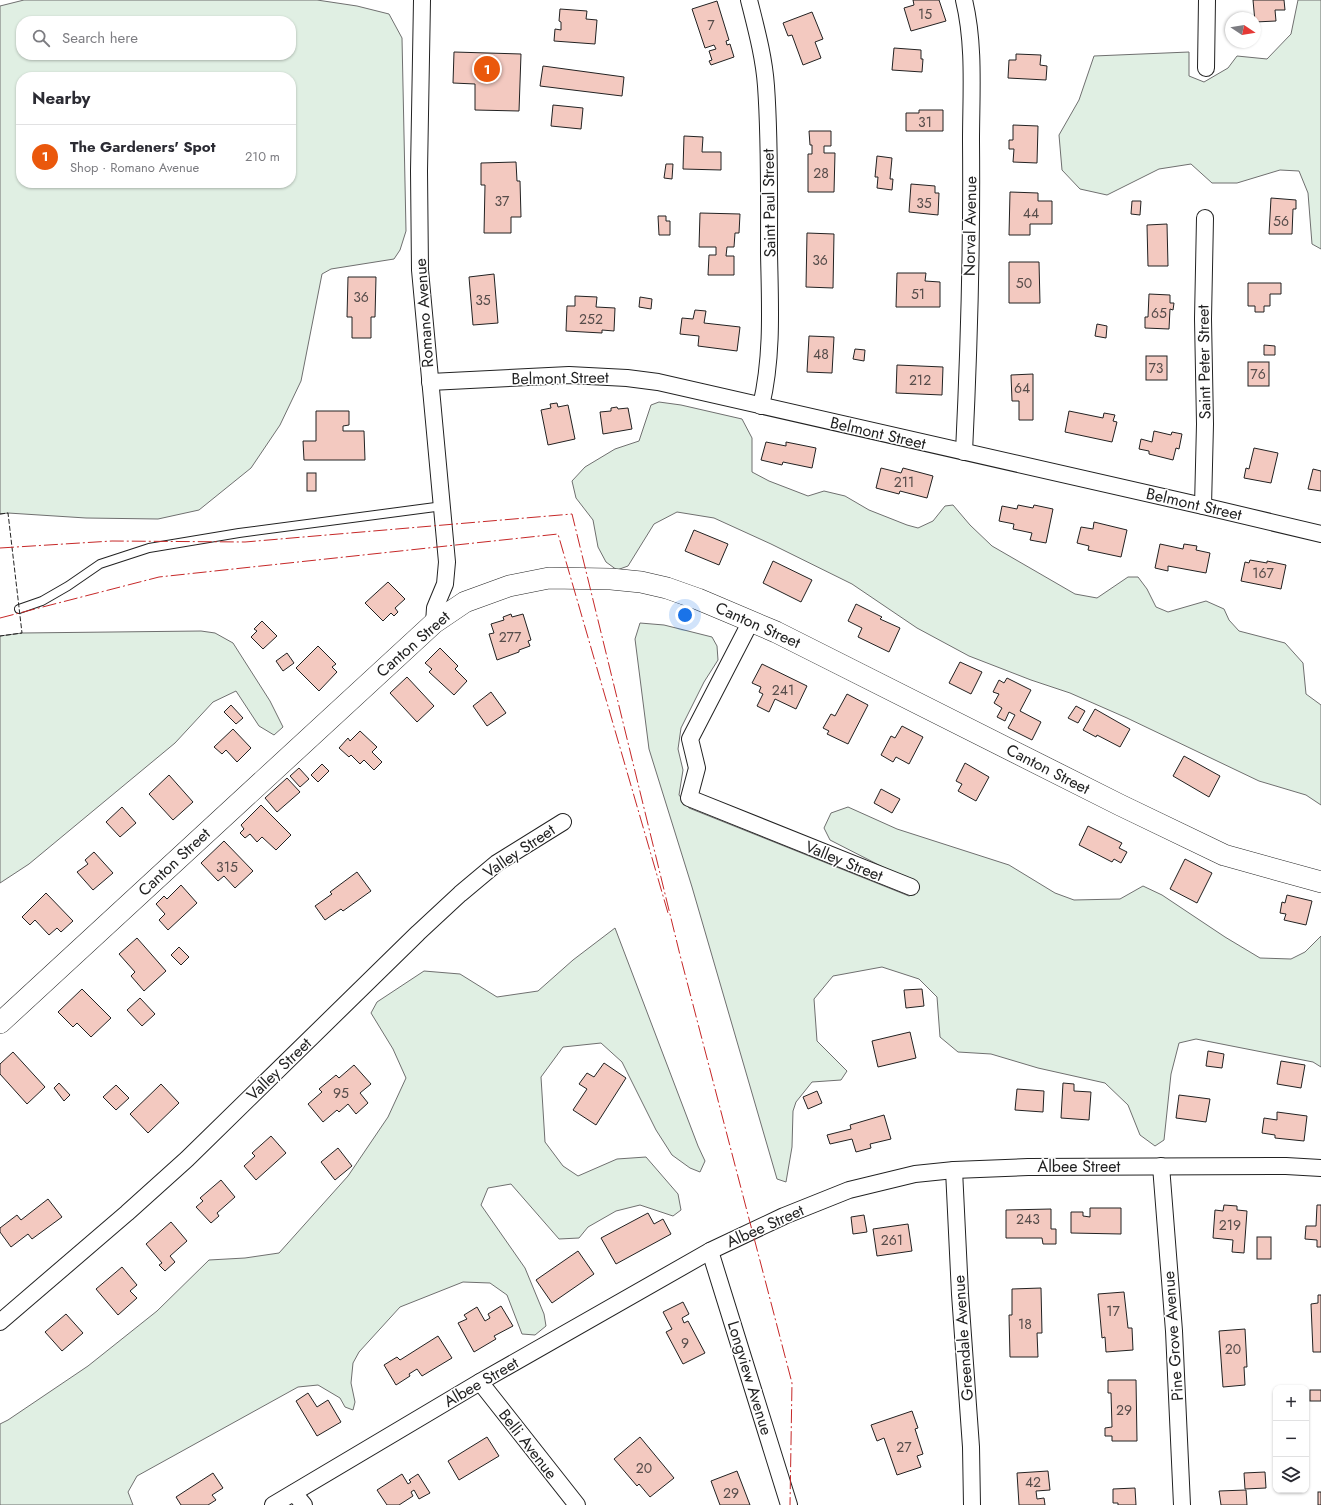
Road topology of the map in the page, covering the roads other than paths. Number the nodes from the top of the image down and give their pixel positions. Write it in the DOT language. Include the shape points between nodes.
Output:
graph roads {
  1 [pos="422,0"];
  2 [pos="749,0"];
  3 [pos="964,0"];
  4 [pos="1207,0"];
  5 [pos="1206,68"];
  6 [pos="1205,218"];
  7 [pos="430,382"];
  8 [pos="761,406"];
  9 [pos="964,452"];
  10 [pos="443,506"];
  11 [pos="1203,506"];
  12 [pos="1321,534"];
  13 [pos="19,609"];
  14 [pos="750,621"];
  15 [pos="434,623"];
  16 [pos="564,822"];
  17 [pos="1321,882"];
  18 [pos="911,887"];
  19 [pos="0,1023"];
  20 [pos="1161,1166"];
  21 [pos="1321,1168"];
  22 [pos="954,1170"];
  23 [pos="710,1251"];
  24 [pos="0,1322"];
  25 [pos="480,1382"];
  26 [pos="294,1493"];
  27 [pos="273,1505"];
  28 [pos="304,1505"];
  29 [pos="577,1505"];
  30 [pos="789,1505"];
  31 [pos="972,1505"];
  32 [pos="1182,1505"];
  1 -- 7 [label="street, Romano Avenue" via="420,262"];
  2 -- 8 [label="street, Saint Paul Street" via="766,85 769,173 770,345"];
  3 -- 9 [label="street, Norval Avenue" via="969,19 971,50 972,200"];
  4 -- 5 [label="street"];
  6 -- 11 [label="street, Saint Peter Street"];
  7 -- 8 [label="street, Belmont Street" via="569,375 627,378 658,382"];
  7 -- 10 [label="street, Romano Avenue"];
  8 -- 9 [label="street, Belmont Street"];
  9 -- 11 [label="street, Belmont Street"];
  10 -- 13 [label="lane" via="239,532 149,548 100,564 42,601"];
  10 -- 15 [label="street, Romano Avenue" via="448,562 445,584 435,608"];
  11 -- 12 [label="street, Belmont Street"];
  14 -- 15 [label="street, Canton Street" via="698,599 641,582 549,578 509,586 465,602"];
  14 -- 17 [label="street, Canton Street" via="1224,855"];
  14 -- 18 [label="street, Valley Street" via="690,738 697,768 689,798"];
  15 -- 19 [label="street, Canton Street"];
  16 -- 24 [label="street, Valley Street" via="497,862 460,894 187,1159"];
  20 -- 21 [label="street, Albee Street"];
  20 -- 22 [label="street, Albee Street" via="1028,1166"];
  20 -- 32 [label="street, Pine Grove Avenue" via="1174,1332"];
  22 -- 23 [label="street, Albee Street" via="915,1174 849,1190 784,1216"];
  22 -- 31 [label="street, Greendale Avenue" via="971,1447"];
  23 -- 25 [label="street, Albee Street"];
  23 -- 30 [label="street, Longview Avenue"];
  25 -- 26 [label="street, Albee Street"];
  25 -- 29 [label="street, Belli Avenue"];
  26 -- 27 [label="street, Albee Street"];
  26 -- 28 [label="street"];
}
